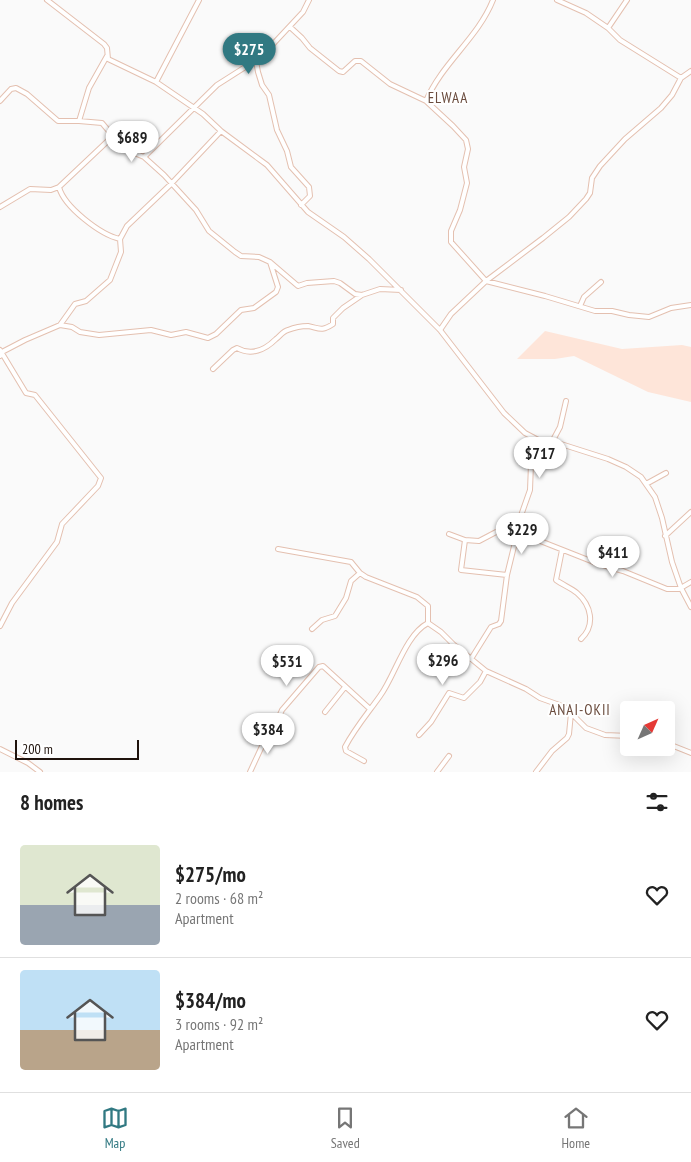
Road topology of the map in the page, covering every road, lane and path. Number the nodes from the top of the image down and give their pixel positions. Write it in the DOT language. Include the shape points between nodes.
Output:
graph roads {
  1 [pos="47,0"];
  2 [pos="199,0"];
  3 [pos="310,0"];
  4 [pos="493,0"];
  5 [pos="558,0"];
  6 [pos="627,0"];
  7 [pos="290,27"];
  8 [pos="608,28"];
  9 [pos="107,56"];
  10 [pos="256,61"];
  11 [pos="691,71"];
  12 [pos="681,78"];
  13 [pos="156,82"];
  14 [pos="0,101"];
  15 [pos="201,101"];
  16 [pos="426,101"];
  17 [pos="195,108"];
  18 [pos="203,114"];
  19 [pos="79,120"];
  20 [pos="221,131"];
  21 [pos="113,136"];
  22 [pos="144,157"];
  23 [pos="171,184"];
  24 [pos="59,187"];
  25 [pos="301,205"];
  26 [pos="0,207"];
  27 [pos="120,239"];
  28 [pos="270,262"];
  29 [pos="486,281"];
  30 [pos="601,282"];
  31 [pos="401,290"];
  32 [pos="362,295"];
  33 [pos="691,305"];
  34 [pos="580,306"];
  35 [pos="60,325"];
  36 [pos="440,330"];
  37 [pos="1,353"];
  38 [pos="213,369"];
  39 [pos="566,401"];
  40 [pos="542,442"];
  41 [pos="552,442"];
  42 [pos="666,473"];
  43 [pos="646,484"];
  44 [pos="691,512"];
  45 [pos="519,520"];
  46 [pos="518,530"];
  47 [pos="449,534"];
  48 [pos="665,536"];
  49 [pos="465,540"];
  50 [pos="278,549"];
  51 [pos="562,550"];
  52 [pos="360,573"];
  53 [pos="507,575"];
  54 [pos="691,582"];
  55 [pos="682,588"];
  56 [pos="691,607"];
  57 [pos="428,623"];
  58 [pos="0,626"];
  59 [pos="312,629"];
  60 [pos="582,639"];
  61 [pos="471,659"];
  62 [pos="486,671"];
  63 [pos="346,687"];
  64 [pos="370,709"];
  65 [pos="325,712"];
  66 [pos="571,713"];
  67 [pos="419,735"];
  68 [pos="620,736"];
  69 [pos="675,746"];
  70 [pos="0,749"];
  71 [pos="691,752"];
  72 [pos="449,756"];
  73 [pos="364,761"];
  74 [pos="40,772"];
  75 [pos="250,772"];
  76 [pos="437,772"];
  77 [pos="536,772"];
  1 -- 9 [label="street" via="104,44"];
  2 -- 13 [label="street"];
  3 -- 7 [label="street"];
  4 -- 16 [label="street" via="477,30 435,83"];
  5 -- 8 [label="street"];
  6 -- 8 [label="street"];
  7 -- 10 [label="street"];
  7 -- 16 [label="street" via="339,71 344,72 359,60 390,84"];
  8 -- 12 [label="street" via="620,40"];
  9 -- 13 [label="street" via="111,61"];
  9 -- 19 [label="street" via="89,88"];
  10 -- 15 [label="street" via="221,82"];
  10 -- 25 [label="street" via="292,169 309,188 310,196"];
  11 -- 12 [label="street"];
  12 -- 29 [label="street" via="661,108 600,166 592,178 588,196 580,205"];
  13 -- 17 [label="street"];
  14 -- 19 [label="street" via="16,88 58,121"];
  15 -- 17 [label="street"];
  15 -- 18 [label="street"];
  16 -- 29 [label="street" via="468,145 464,167 467,183 450,238 453,246"];
  17 -- 18 [label="street"];
  17 -- 22 [label="street"];
  18 -- 20 [label="street"];
  19 -- 21 [label="street" via="102,123"];
  20 -- 23 [label="street"];
  20 -- 25 [label="street" via="267,165"];
  21 -- 22 [label="street" via="132,152"];
  21 -- 24 [label="street"];
  22 -- 23 [label="street"];
  23 -- 27 [label="street" via="127,226"];
  23 -- 28 [label="street" via="199,214 209,231 235,252"];
  24 -- 26 [label="street" via="30,189"];
  24 -- 27 [label="street" via="86,220 105,234"];
  25 -- 31 [label="street" via="353,244"];
  27 -- 35 [label="street" via="121,252 110,280 86,301 75,304"];
  28 -- 32 [label="street" via="298,286 334,280 353,294"];
  28 -- 35 [label="street" via="278,287 276,292 254,308 241,310 208,338 186,332 171,335 151,330 99,335"];
  29 -- 34 [label="street"];
  29 -- 36 [label="street" via="451,314"];
  30 -- 34 [label="street" via="584,297"];
  31 -- 32 [label="street" via="380,288"];
  31 -- 36 [label="street"];
  32 -- 38 [label="street" via="343,308 330,327 289,329 266,347 249,353 236,349"];
  33 -- 34 [label="street" via="671,308 649,317 595,311"];
  35 -- 37 [label="street"];
  36 -- 40 [label="street" via="504,413 525,433"];
  37 -- 58 [label="street" via="26,393 35,395 101,478 98,486 62,524 57,542 12,603"];
  39 -- 41 [label="street" via="560,427"];
  40 -- 41 [label="street"];
  40 -- 45 [label="street" via="531,464 530,490"];
  41 -- 43 [label="street" via="626,466"];
  42 -- 43 [label="street"];
  43 -- 48 [label="street" via="655,497"];
  44 -- 48 [label="street"];
  45 -- 46 [label="street"];
  45 -- 49 [label="street" via="479,542"];
  46 -- 51 [label="street" via="524,536"];
  46 -- 53 [label="street"];
  47 -- 49 [label="street"];
  48 -- 55 [label="street"];
  49 -- 53 [label="street" via="461,570"];
  50 -- 52 [label="street" via="350,562"];
  51 -- 55 [label="street" via="667,589"];
  51 -- 60 [label="street" via="556,580 579,594 590,614 590,628"];
  52 -- 57 [label="street" via="421,599 428,606"];
  52 -- 59 [label="street" via="351,582 346,598 334,616 322,620"];
  53 -- 61 [label="street" via="502,620 491,626"];
  54 -- 55 [label="street"];
  55 -- 56 [label="street"];
  57 -- 61 [label="street"];
  57 -- 64 [label="street" via="412,638 387,686"];
  61 -- 62 [label="street"];
  62 -- 66 [label="street" via="565,707"];
  62 -- 67 [label="street" via="464,698 449,693"];
  63 -- 64 [label="street"];
  63 -- 65 [label="street"];
  63 -- 75 [label="street" via="323,666 319,667 282,710"];
  64 -- 73 [label="street" via="345,747 346,751"];
  66 -- 68 [label="street" via="583,726"];
  66 -- 77 [label="street" via="567,738"];
  69 -- 71 [label="street"];
  70 -- 74 [label="street"];
  72 -- 76 [label="street"];
}
